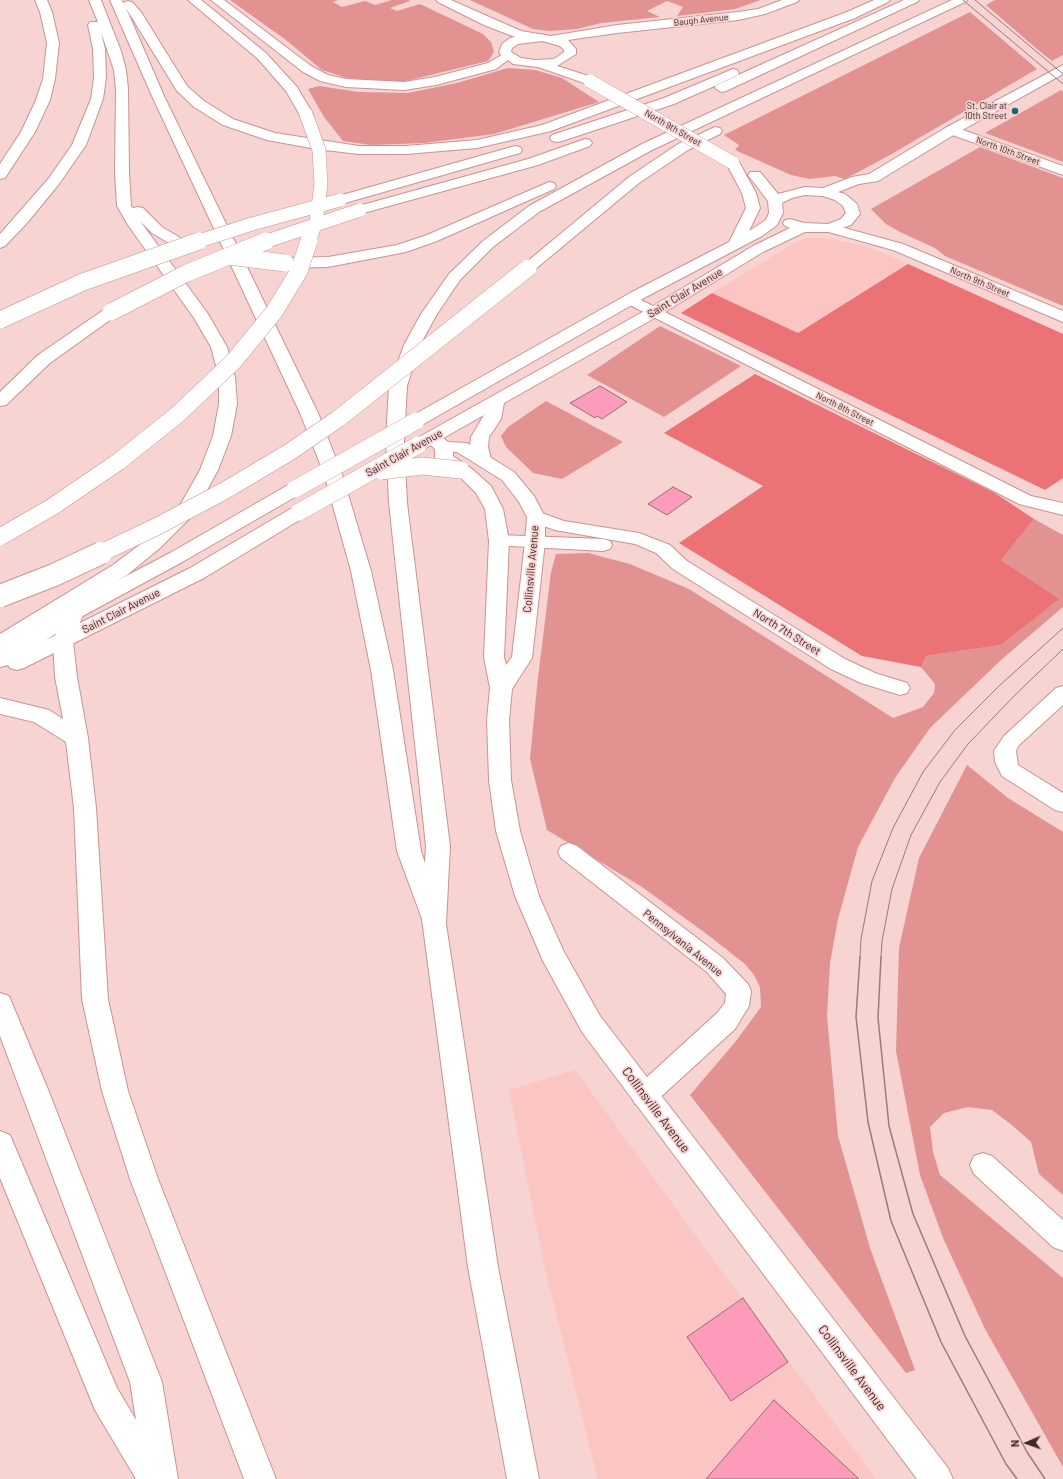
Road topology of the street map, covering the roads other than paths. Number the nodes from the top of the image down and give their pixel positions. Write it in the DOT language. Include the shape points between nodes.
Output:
graph roads {
  1 [pos="41,0"];
  2 [pos="84,0"];
  3 [pos="95,0"];
  4 [pos="116,0"];
  5 [pos="122,0"];
  6 [pos="194,0"];
  7 [pos="218,0"];
  8 [pos="442,0"];
  9 [pos="793,0"];
  10 [pos="884,0"];
  11 [pos="897,0"];
  12 [pos="912,0"];
  13 [pos="961,0"];
  14 [pos="488,22"];
  15 [pos="607,31"];
  16 [pos="885,35"];
  17 [pos="534,37"];
  18 [pos="552,39"];
  19 [pos="508,50"];
  20 [pos="568,53"];
  21 [pos="539,64"];
  22 [pos="1063,69"];
  23 [pos="590,81"];
  24 [pos="738,119"];
  25 [pos="724,126"];
  26 [pos="952,130"];
  27 [pos="647,147"];
  28 [pos="733,163"];
  29 [pos="1063,171"];
  30 [pos="0,175"];
  31 [pos="755,176"];
  32 [pos="873,178"];
  33 [pos="123,190"];
  34 [pos="806,191"];
  35 [pos="824,192"];
  36 [pos="776,207"];
  37 [pos="852,209"];
  38 [pos="803,227"];
  39 [pos="830,228"];
  40 [pos="0,243"];
  41 [pos="735,244"];
  42 [pos="898,247"];
  43 [pos="631,300"];
  44 [pos="654,312"];
  45 [pos="1063,317"];
  46 [pos="0,320"];
  47 [pos="0,401"];
  48 [pos="496,402"];
  49 [pos="425,438"];
  50 [pos="482,459"];
  51 [pos="461,470"];
  52 [pos="370,473"];
  53 [pos="1063,509"];
  54 [pos="536,517"];
  55 [pos="0,537"];
  56 [pos="499,541"];
  57 [pos="535,542"];
  58 [pos="680,565"];
  59 [pos="0,596"];
  60 [pos="74,612"];
  61 [pos="63,641"];
  62 [pos="0,643"];
  63 [pos="0,660"];
  64 [pos="0,672"];
  65 [pos="501,688"];
  66 [pos="900,688"];
  67 [pos="1063,693"];
  68 [pos="0,706"];
  69 [pos="77,738"];
  70 [pos="1063,804"];
  71 [pos="569,852"];
  72 [pos="434,924"];
  73 [pos="0,1004"];
  74 [pos="644,1096"];
  75 [pos="0,1144"];
  76 [pos="984,1165"];
  77 [pos="1063,1238"];
  78 [pos="154,1479"];
  79 [pos="162,1479"];
  80 [pos="260,1479"];
  81 [pos="523,1479"];
  82 [pos="937,1479"];
  1 -- 30 [label="main road" via="53,43 49,79 43,100 28,132"];
  2 -- 40 [label="main road" via="95,30 100,58 99,88 94,110 79,145 54,181"];
  3 -- 33 [label="main road" via="120,70"];
  4 -- 72 [label="main road" via="158,96 309,413 333,474 361,571 382,670 409,851"];
  5 -- 10 [label="main road" via="135,12 182,88 199,104 228,122 272,137 316,145 359,150 406,150 477,144 546,128 851,15"];
  6 -- 55 [label="main road, bridge" via="272,66 292,90 306,114 319,150 321,184 316,222 298,270 274,312 233,362 177,416 118,462 52,507"];
  7 -- 19 [label="main road" via="307,69 324,78 346,83 404,86 436,81 492,66"];
  8 -- 14 [label="main road"];
  9 -- 15 [label="main road, Baugh Avenue" via="761,12 738,16"];
  11 -- 46 [label="main road, bridge" via="669,102 595,127 252,224 167,251 83,282"];
  12 -- 47 [label="main road, bridge" via="640,123 533,162 360,210 271,239 187,272 111,312 44,359"];
  13 -- 16 [label="main road"];
  14 -- 17 [label="main road" via="521,35"];
  14 -- 19 [label="main road" via="505,38"];
  15 -- 18 [label="main road, Baugh Avenue"];
  15 -- 20 [label="main road, Baugh Avenue"];
  16 -- 24 [label="main road" via="856,59"];
  16 -- 27 [label="main road"];
  17 -- 18 [label="main road"];
  17 -- 19 [label="main road" via="520,39"];
  18 -- 20 [label="main road, North 9th Street" via="564,43"];
  19 -- 21 [label="main road" via="520,62"];
  20 -- 21 [label="main road, Baugh Avenue" via="554,62"];
  20 -- 23 [label="main road, North 9th Street" via="571,64"];
  21 -- 23 [label="main road, North 9th Street"];
  22 -- 26 [label="main road"];
  23 -- 28 [label="main road, North 9th Street, bridge"];
  25 -- 59 [label="main road, bridge" via="683,147 634,180 338,419 288,453 224,492 158,526 54,575"];
  26 -- 29 [label="street, North 10th Street"];
  26 -- 32 [label="main road"];
  27 -- 33 [label="main road, bridge" via="614,158 432,238 401,249 328,262 285,263 244,259 179,243 157,230 142,217"];
  27 -- 72 [label="main road" via="534,209 488,244 454,277 429,314 412,345 398,386 395,441 398,502 438,846"];
  28 -- 31 [label="main road, North 9th Street"];
  28 -- 41 [label="main road" via="749,193 753,208"];
  31 -- 34 [label="main road, North 9th Street"];
  31 -- 36 [label="main road, North 9th Street"];
  32 -- 35 [label="main road" via="857,180"];
  32 -- 37 [label="main road" via="856,194"];
  33 -- 62 [label="main road" via="124,206 133,222 202,317 219,347 227,378 228,404 222,436 209,470 187,510 153,544 120,570"];
  34 -- 35 [label="main road"];
  34 -- 36 [label="main road" via="788,194"];
  35 -- 37 [label="main road, North 9th Street" via="840,197"];
  36 -- 38 [label="main road, North 9th Street" via="788,222"];
  36 -- 41 [label="main road, Saint Clair Avenue" via="772,222"];
  37 -- 39 [label="main road" via="846,222"];
  37 -- 42 [label="main road, North 9th Street" via="861,223"];
  38 -- 39 [label="main road"];
  38 -- 44 [label="main road, Saint Clair Avenue" via="758,249"];
  39 -- 42 [label="main road, North 9th Street"];
  41 -- 43 [label="main road, Saint Clair Avenue"];
  42 -- 45 [label="main road, North 9th Street"];
  43 -- 44 [label="street, North 8th Street"];
  43 -- 49 [label="main road, Saint Clair Avenue" via="462,396 443,414"];
  44 -- 48 [label="main road, Saint Clair Avenue"];
  44 -- 53 [label="street, North 8th Street" via="1025,500"];
  48 -- 49 [label="main road, Saint Clair Avenue"];
  48 -- 50 [label="main road" via="492,419 480,436"];
  49 -- 50 [label="main road, Collinsville Avenue" via="461,447"];
  49 -- 51 [label="main road, Collinsville Avenue" via="444,458"];
  49 -- 52 [label="main road, Saint Clair Avenue, bridge"];
  49 -- 60 [label="main road, Saint Clair Avenue, bridge" via="378,443"];
  50 -- 54 [label="main road, Collinsville Avenue" via="508,476 527,500"];
  51 -- 52 [label="main road, bridge" via="422,466"];
  51 -- 56 [label="main road, Collinsville Avenue" via="484,490 494,509"];
  52 -- 61 [label="main road, Saint Clair Avenue, bridge" via="196,573"];
  54 -- 57 [label="main road, Collinsville Avenue"];
  54 -- 58 [label="street, North 7th Street" via="561,526 638,539 663,549"];
  56 -- 57 [label="street, North 7th Street"];
  56 -- 65 [label="main road, Collinsville Avenue" via="494,657"];
  57 -- 58 [label="street, North 7th Street" via="612,545 656,561"];
  57 -- 65 [label="main road, Collinsville Avenue" via="522,658"];
  58 -- 66 [label="street, North 7th Street" via="838,664 868,678"];
  60 -- 61 [label="main road"];
  60 -- 63 [label="main road, Saint Clair Avenue"];
  61 -- 64 [label="main road, Saint Clair Avenue"];
  61 -- 69 [label="main road" via="66,677"];
  65 -- 74 [label="main road, Collinsville Avenue" via="498,720 500,780 508,831 527,896 552,954 591,1024"];
  67 -- 70 [label="street" via="1011,741 1005,751 1010,770"];
  68 -- 69 [label="main road" via="42,716"];
  69 -- 80 [label="main road" via="85,808 95,999 115,1091 144,1179"];
  71 -- 74 [label="street, Pennsylvania Avenue" via="715,965 739,991 737,1006 726,1021"];
  72 -- 81 [label="main road" via="483,1267"];
  73 -- 79 [label="main road" via="146,1382"];
  74 -- 82 [label="main road, Collinsville Avenue"];
  75 -- 78 [label="main road" via="106,1399"];
  76 -- 77 [label="street"];
}
